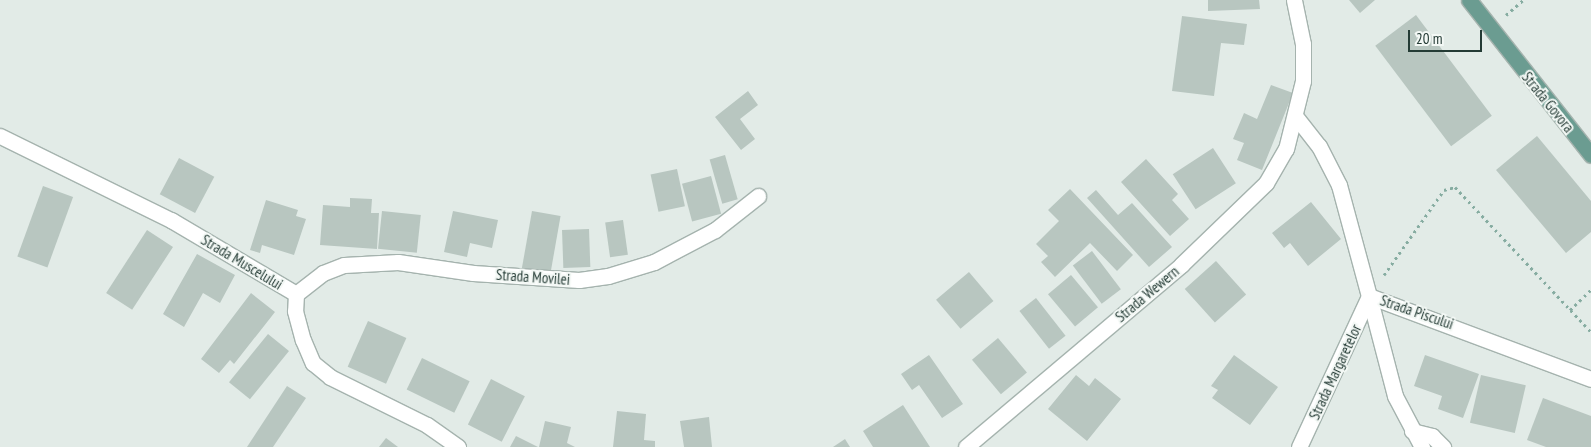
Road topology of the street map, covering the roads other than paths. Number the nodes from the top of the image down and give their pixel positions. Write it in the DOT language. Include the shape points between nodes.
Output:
graph roads {
  1 [pos="1294,0"];
  2 [pos="1469,0"];
  3 [pos="1296,117"];
  4 [pos="0,136"];
  5 [pos="1591,155"];
  6 [pos="758,196"];
  7 [pos="296,294"];
  8 [pos="1369,296"];
  9 [pos="1591,379"];
  10 [pos="1412,431"];
  11 [pos="458,447"];
  12 [pos="966,447"];
  13 [pos="1299,447"];
  14 [pos="1422,447"];
  15 [pos="1443,447"];
  1 -- 3 [label="street, Strada Wewern" via="1303,63"];
  2 -- 5 [label="main road, Strada Govora"];
  3 -- 8 [label="street, Strada Piscului" via="1319,146 1339,185"];
  3 -- 12 [label="street, Strada Wewern" via="1286,149 1266,183 1239,212"];
  4 -- 7 [label="street, Strada Muscelului" via="171,220"];
  6 -- 7 [label="street, Strada Movilei" via="715,230 654,262 608,276 560,279 473,274 389,263 344,266 323,273"];
  7 -- 11 [label="street, Strada Muscelului" via="295,311 313,362 330,377 427,425"];
  8 -- 9 [label="street, Strada Piscului"];
  8 -- 10 [label="street" via="1395,396"];
  8 -- 13 [label="street, Strada Margaretelor"];
  10 -- 14 [label="street"];
  10 -- 15 [label="street" via="1432,436"];
}
